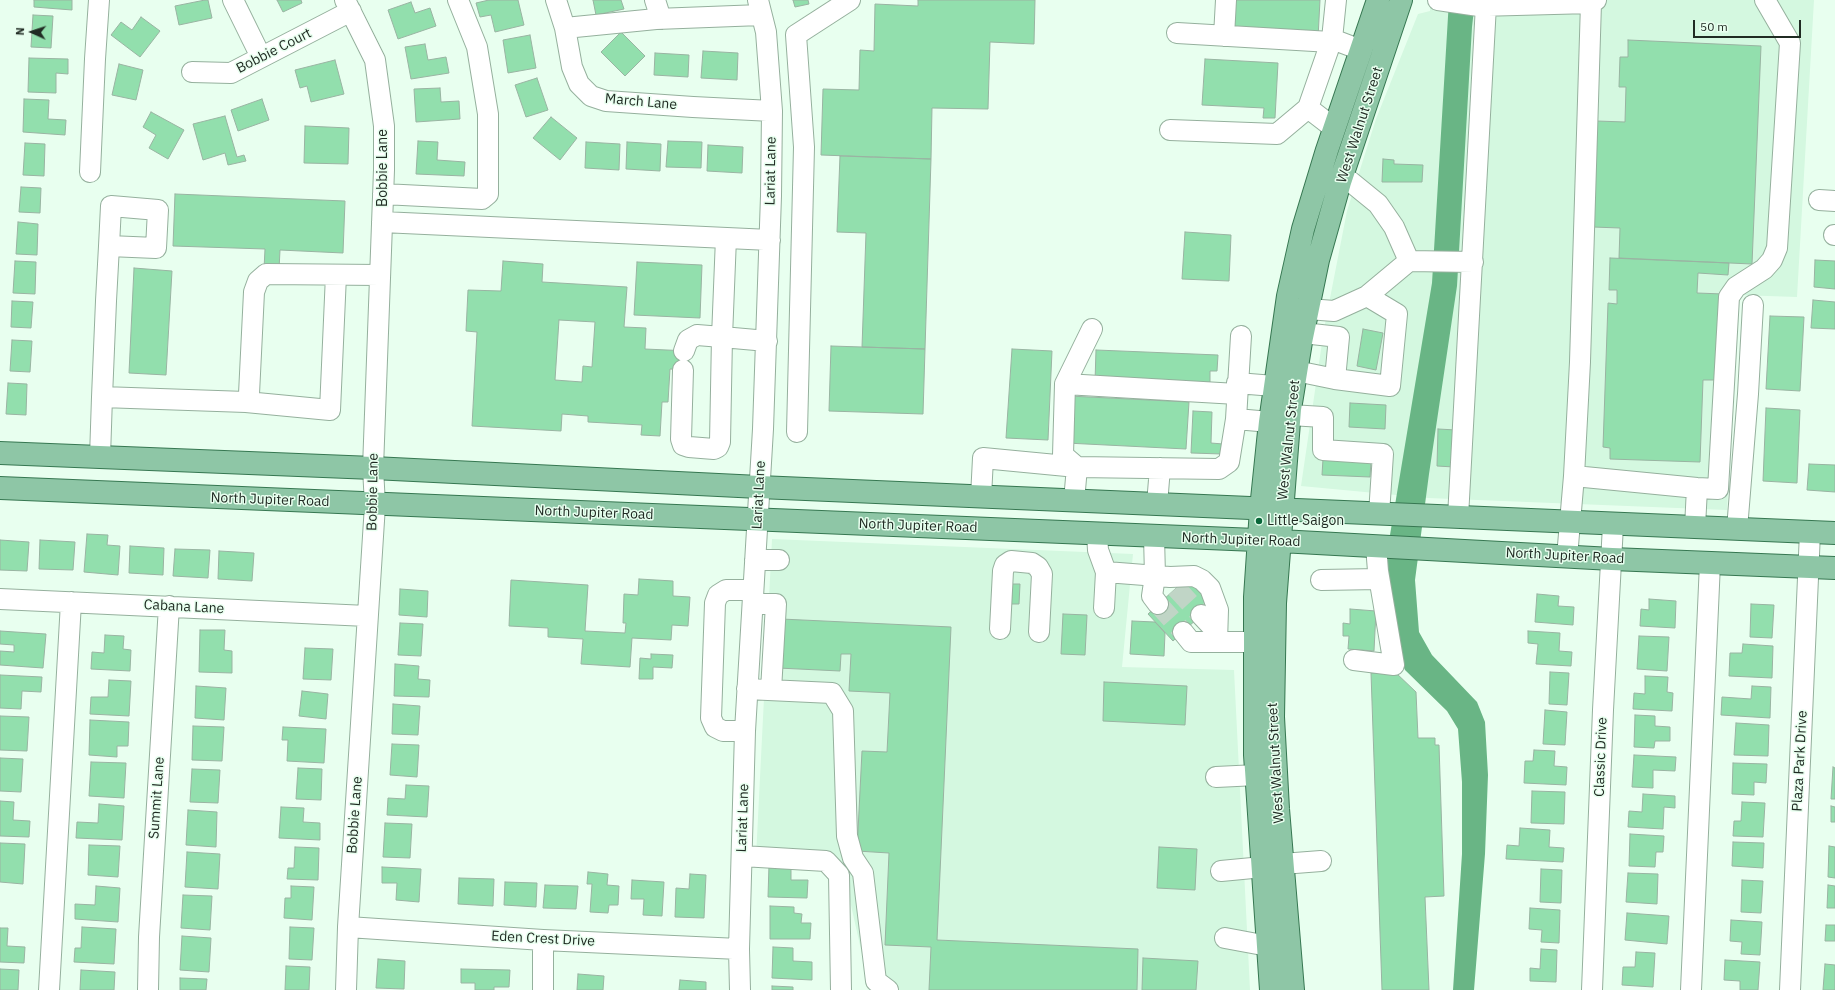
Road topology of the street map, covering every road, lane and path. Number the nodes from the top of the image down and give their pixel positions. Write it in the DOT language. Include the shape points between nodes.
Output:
graph roads {
  1 [pos="99,0"];
  2 [pos="233,0"];
  3 [pos="458,0"];
  4 [pos="556,0"];
  5 [pos="655,0"];
  6 [pos="850,0"];
  7 [pos="1226,0"];
  8 [pos="1336,0"];
  9 [pos="1378,0"];
  10 [pos="1393,0"];
  11 [pos="1401,0"];
  12 [pos="1438,0"];
  13 [pos="1765,0"];
  14 [pos="1593,1"];
  15 [pos="1484,4"];
  16 [pos="348,6"];
  17 [pos="760,7"];
  18 [pos="661,19"];
  19 [pos="565,28"];
  20 [pos="1177,33"];
  21 [pos="1224,36"];
  22 [pos="1331,40"];
  23 [pos="1361,50"];
  24 [pos="1383,54"];
  25 [pos="261,57"];
  26 [pos="192,72"];
  27 [pos="1308,108"];
  28 [pos="772,110"];
  29 [pos="1334,128"];
  30 [pos="1170,130"];
  31 [pos="90,172"];
  32 [pos="1342,178"];
  33 [pos="1318,180"];
  34 [pos="383,194"];
  35 [pos="382,222"];
  36 [pos="726,238"];
  37 [pos="770,240"];
  38 [pos="108,246"];
  39 [pos="1417,261"];
  40 [pos="1470,262"];
  41 [pos="1317,264"];
  42 [pos="336,275"];
  43 [pos="380,275"];
  44 [pos="1367,296"];
  45 [pos="1753,305"];
  46 [pos="1342,307"];
  47 [pos="1308,309"];
  48 [pos="1092,329"];
  49 [pos="1303,334"];
  50 [pos="1241,336"];
  51 [pos="722,337"];
  52 [pos="1340,337"];
  53 [pos="767,341"];
  54 [pos="1296,371"];
  55 [pos="1335,379"];
  56 [pos="1065,384"];
  57 [pos="1274,386"];
  58 [pos="1237,389"];
  59 [pos="102,397"];
  60 [pos="246,402"];
  61 [pos="1280,418"];
  62 [pos="1236,419"];
  63 [pos="797,432"];
  64 [pos="0,453"];
  65 [pos="100,457"];
  66 [pos="1077,467"];
  67 [pos="373,468"];
  68 [pos="1160,468"];
  69 [pos="1574,476"];
  70 [pos="759,487"];
  71 [pos="0,488"];
  72 [pos="1697,488"];
  73 [pos="981,497"];
  74 [pos="1074,501"];
  75 [pos="1157,504"];
  76 [pos="375,505"];
  77 [pos="1261,509"];
  78 [pos="1282,509"];
  79 [pos="1383,514"];
  80 [pos="1455,517"];
  81 [pos="758,520"];
  82 [pos="1570,522"];
  83 [pos="1613,524"];
  84 [pos="1695,527"];
  85 [pos="980,529"];
  86 [pos="1737,529"];
  87 [pos="1810,532"];
  88 [pos="1835,533"];
  89 [pos="1097,534"];
  90 [pos="1154,536"];
  91 [pos="1270,540"];
  92 [pos="1378,546"];
  93 [pos="1567,557"];
  94 [pos="1612,559"];
  95 [pos="755,560"];
  96 [pos="779,560"];
  97 [pos="1710,563"];
  98 [pos="1808,567"];
  99 [pos="1835,568"];
  100 [pos="1106,572"];
  101 [pos="1379,579"];
  102 [pos="1166,580"];
  103 [pos="1321,580"];
  104 [pos="753,597"];
  105 [pos="0,599"];
  106 [pos="71,602"];
  107 [pos="1158,604"];
  108 [pos="169,606"];
  109 [pos="1104,608"];
  110 [pos="1201,615"];
  111 [pos="367,616"];
  112 [pos="1000,629"];
  113 [pos="1039,632"];
  114 [pos="1183,632"];
  115 [pos="1217,637"];
  116 [pos="1255,642"];
  117 [pos="1354,660"];
  118 [pos="747,689"];
  119 [pos="771,690"];
  120 [pos="745,731"];
  121 [pos="1216,777"];
  122 [pos="1257,778"];
  123 [pos="742,856"];
  124 [pos="1321,861"];
  125 [pos="1273,866"];
  126 [pos="1221,871"];
  127 [pos="348,927"];
  128 [pos="1224,938"];
  129 [pos="543,940"];
  130 [pos="1268,946"];
  131 [pos="739,948"];
  132 [pos="48,990"];
  133 [pos="148,990"];
  134 [pos="346,990"];
  135 [pos="543,990"];
  136 [pos="740,990"];
  137 [pos="841,990"];
  138 [pos="888,990"];
  139 [pos="1271,990"];
  140 [pos="1292,990"];
  141 [pos="1592,990"];
  142 [pos="1692,990"];
  143 [pos="1790,990"];
  1 -- 31 [label="street"];
  2 -- 25 [label="street"];
  3 -- 34 [label="street" via="476,47 488,114 488,194 482,199"];
  4 -- 19 [label="street, March Lane"];
  5 -- 18 [label="street"];
  6 -- 63 [label="street" via="796,35 804,147"];
  7 -- 21 [label="street"];
  8 -- 22 [label="street"];
  9 -- 23 [label="main road, West Walnut Street"];
  10 -- 24 [label="main road" via="1382,40"];
  11 -- 24 [label="main road, West Walnut Street"];
  12 -- 15 [label="street"];
  13 -- 72 [label="street" via="1790,43 1777,248 1772,260 1764,269 1736,287 1729,297 1718,488"];
  14 -- 15 [label="street"];
  14 -- 69 [label="street"];
  15 -- 40 [label="street"];
  16 -- 25 [label="street, Bobbie Court"];
  16 -- 34 [label="street, Bobbie Lane" via="375,60 380,86 384,126"];
  17 -- 18 [label="street"];
  17 -- 28 [label="street, Lariat Lane" via="766,32"];
  18 -- 19 [label="street"];
  19 -- 28 [label="street, March Lane" via="572,67 579,84 591,96 606,101"];
  20 -- 21 [label="street"];
  21 -- 22 [label="street"];
  22 -- 23 [label="street"];
  22 -- 27 [label="street"];
  23 -- 29 [label="main road, West Walnut Street"];
  24 -- 32 [label="main road, West Walnut Street"];
  25 -- 26 [label="street, Bobbie Court" via="231,73"];
  27 -- 29 [label="street"];
  27 -- 30 [label="street" via="1277,134"];
  28 -- 37 [label="street, Lariat Lane"];
  29 -- 32 [label="main road" via="1333,168"];
  29 -- 33 [label="main road, West Walnut Street"];
  32 -- 39 [label="street" via="1351,182 1378,204"];
  32 -- 41 [label="main road, West Walnut Street"];
  33 -- 41 [label="main road" via="1321,183 1323,197 1313,240"];
  33 -- 57 [label="main road, West Walnut Street" via="1303,229 1288,296"];
  34 -- 35 [label="street, Bobbie Lane"];
  35 -- 36 [label="street"];
  35 -- 43 [label="street, Bobbie Lane"];
  36 -- 37 [label="street"];
  36 -- 51 [label="street"];
  37 -- 53 [label="street, Lariat Lane"];
  38 -- 59 [label="street"];
  39 -- 40 [label="street"];
  39 -- 44 [label="street"];
  40 -- 80 [label="street"];
  41 -- 47 [label="main road, West Walnut Street"];
  42 -- 43 [label="street"];
  42 -- 60 [label="street" via="266,274 258,281 254,292 249,394"];
  42 -- 60 [label="street" via="330,410"];
  43 -- 67 [label="street, Bobbie Lane"];
  44 -- 46 [label="street"];
  44 -- 55 [label="street" via="1397,314 1390,386"];
  45 -- 86 [label="street"];
  46 -- 47 [label="street" via="1334,311"];
  46 -- 52 [label="street"];
  47 -- 49 [label="main road, West Walnut Street"];
  48 -- 56 [label="street"];
  49 -- 52 [label="street"];
  49 -- 54 [label="main road, West Walnut Street"];
  50 -- 58 [label="street"];
  51 -- 51 [label="street" via="697,335 688,340 683,361 681,439 683,445 689,447 714,449 720,442"];
  51 -- 53 [label="street"];
  52 -- 55 [label="street"];
  53 -- 70 [label="street, Lariat Lane"];
  54 -- 55 [label="street"];
  54 -- 61 [label="main road, West Walnut Street"];
  56 -- 58 [label="street"];
  56 -- 66 [label="street" via="1063,455"];
  57 -- 58 [label="street"];
  57 -- 61 [label="main road, West Walnut Street"];
  58 -- 62 [label="street"];
  59 -- 60 [label="street"];
  59 -- 65 [label="street"];
  61 -- 62 [label="street"];
  61 -- 77 [label="main road, West Walnut Street"];
  61 -- 78 [label="main road, West Walnut Street"];
  61 -- 79 [label="street" via="1323,417 1323,450 1383,454"];
  62 -- 68 [label="street" via="1229,462 1219,469"];
  64 -- 65 [label="main road"];
  65 -- 67 [label="main road"];
  66 -- 68 [label="street"];
  66 -- 73 [label="street" via="983,458"];
  66 -- 74 [label="street"];
  67 -- 70 [label="main road"];
  67 -- 76 [label="street, Bobbie Lane"];
  68 -- 75 [label="street"];
  69 -- 72 [label="street"];
  69 -- 82 [label="street"];
  70 -- 73 [label="main road"];
  70 -- 81 [label="street, Lariat Lane"];
  71 -- 76 [label="main road, North Jupiter Road"];
  72 -- 84 [label="street"];
  73 -- 74 [label="main road"];
  73 -- 85 [label="main road"];
  74 -- 75 [label="main road"];
  75 -- 77 [label="main road"];
  76 -- 81 [label="main road, North Jupiter Road"];
  76 -- 111 [label="street, Bobbie Lane"];
  77 -- 78 [label="main road"];
  77 -- 91 [label="main road, West Walnut Street"];
  78 -- 79 [label="main road"];
  78 -- 91 [label="main road, West Walnut Street"];
  79 -- 80 [label="main road"];
  80 -- 82 [label="main road"];
  81 -- 85 [label="main road, North Jupiter Road"];
  81 -- 95 [label="street, Lariat Lane"];
  82 -- 83 [label="main road"];
  82 -- 93 [label="street"];
  83 -- 84 [label="main road"];
  83 -- 94 [label="street, Classic Drive"];
  84 -- 86 [label="main road"];
  85 -- 89 [label="main road, North Jupiter Road"];
  86 -- 87 [label="main road"];
  87 -- 88 [label="main road"];
  87 -- 98 [label="street, Plaza Park Drive"];
  89 -- 90 [label="main road, North Jupiter Road"];
  89 -- 100 [label="street" via="1098,550"];
  90 -- 91 [label="main road, North Jupiter Road"];
  90 -- 102 [label="street"];
  91 -- 92 [label="main road, North Jupiter Road"];
  91 -- 116 [label="main road, West Walnut Street" via="1255,597"];
  91 -- 125 [label="main road, West Walnut Street" via="1275,603"];
  92 -- 93 [label="main road, North Jupiter Road"];
  92 -- 101 [label="street"];
  93 -- 94 [label="main road, North Jupiter Road"];
  94 -- 97 [label="main road, North Jupiter Road"];
  94 -- 141 [label="street, Classic Drive"];
  95 -- 96 [label="street"];
  95 -- 104 [label="street, Lariat Lane"];
  97 -- 98 [label="main road, North Jupiter Road"];
  97 -- 142 [label="street"];
  98 -- 99 [label="main road, North Jupiter Road"];
  98 -- 143 [label="street, Plaza Park Drive"];
  100 -- 102 [label="street"];
  100 -- 109 [label="street"];
  101 -- 103 [label="street"];
  101 -- 117 [label="street" via="1394,664"];
  102 -- 107 [label="street" via="1152,596"];
  102 -- 115 [label="street" via="1194,576 1210,588 1218,610"];
  104 -- 118 [label="street, Lariat Lane"];
  104 -- 119 [label="street" via="776,604"];
  104 -- 120 [label="street" via="726,590 718,595 715,603 711,718 715,727 723,731"];
  105 -- 106 [label="street, Cabana Lane"];
  106 -- 108 [label="street, Cabana Lane"];
  106 -- 132 [label="street"];
  108 -- 111 [label="street, Cabana Lane"];
  108 -- 133 [label="street, Summit Lane"];
  110 -- 115 [label="street"];
  111 -- 127 [label="street, Bobbie Lane"];
  112 -- 113 [label="street" via="1003,571 1005,565 1011,561 1032,563 1042,574"];
  114 -- 115 [label="street" via="1191,642"];
  115 -- 116 [label="street"];
  116 -- 122 [label="main road, West Walnut Street"];
  118 -- 119 [label="street"];
  118 -- 120 [label="street, Lariat Lane"];
  119 -- 138 [label="street" via="832,694 843,711 847,836 853,858 863,873 876,981"];
  120 -- 123 [label="street, Lariat Lane"];
  121 -- 122 [label="street"];
  122 -- 125 [label="main road, West Walnut Street"];
  123 -- 131 [label="street, Lariat Lane"];
  123 -- 137 [label="street" via="826,861 839,875"];
  124 -- 125 [label="street"];
  125 -- 126 [label="street"];
  125 -- 130 [label="main road, West Walnut Street"];
  125 -- 140 [label="main road" via="1268,878 1272,895 1274,938 1290,953"];
  127 -- 129 [label="street, Eden Crest Drive"];
  127 -- 134 [label="street, Bobbie Lane"];
  128 -- 130 [label="street"];
  129 -- 131 [label="street, Eden Crest Drive"];
  129 -- 135 [label="street"];
  130 -- 139 [label="main road, West Walnut Street"];
  131 -- 136 [label="street, Lariat Lane"];
}
